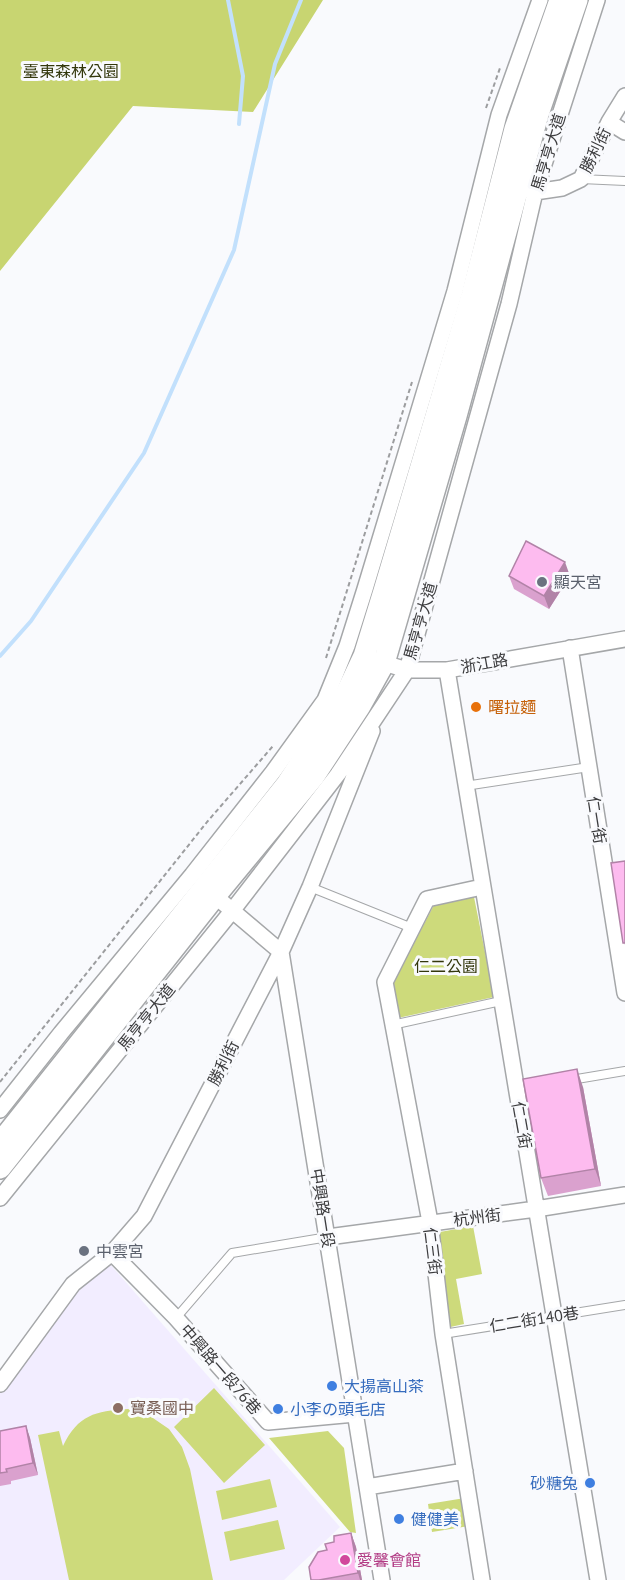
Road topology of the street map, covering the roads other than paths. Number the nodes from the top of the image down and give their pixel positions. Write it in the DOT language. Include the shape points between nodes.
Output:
graph roads {
  1 [pos="540,0"];
  2 [pos="560,0"];
  3 [pos="577,0"];
  4 [pos="597,0"];
  5 [pos="625,96"];
  6 [pos="609,122"];
  7 [pos="625,132"];
  8 [pos="581,179"];
  9 [pos="625,181"];
  10 [pos="509,186"];
  11 [pos="481,297"];
  12 [pos="412,500"];
  13 [pos="452,509"];
  14 [pos="625,639"];
  15 [pos="570,648"];
  16 [pos="355,651"];
  17 [pos="384,663"];
  18 [pos="406,670"];
  19 [pos="447,670"];
  20 [pos="383,703"];
  21 [pos="589,767"];
  22 [pos="465,786"];
  23 [pos="204,886"];
  24 [pos="310,887"];
  25 [pos="482,887"];
  26 [pos="232,911"];
  27 [pos="412,928"];
  28 [pos="281,951"];
  29 [pos="625,993"];
  30 [pos="501,1001"];
  31 [pos="392,1025"];
  32 [pos="625,1071"];
  33 [pos="560,1082"];
  34 [pos="0,1110"];
  35 [pos="0,1143"];
  36 [pos="0,1168"];
  37 [pos="625,1195"];
  38 [pos="0,1198"];
  39 [pos="536,1209"];
  40 [pos="430,1222"];
  41 [pos="328,1237"];
  42 [pos="112,1253"];
  43 [pos="625,1305"];
  44 [pos="554,1316"];
  45 [pos="176,1318"];
  46 [pos="443,1334"];
  47 [pos="0,1384"];
  48 [pos="355,1414"];
  49 [pos="465,1471"];
  50 [pos="367,1487"];
  51 [pos="382,1580"];
  52 [pos="482,1580"];
  53 [pos="598,1580"];
  1 -- 10 [label="street, 馬亨亨大道" via="499,115"];
  2 -- 10 [label="street, 馬亨亨大道" via="515,129"];
  3 -- 10 [label="street, 馬亨亨大道"];
  4 -- 10 [label="street, 馬亨亨大道"];
  5 -- 6 [label="street, 勝利街"];
  6 -- 7 [label="street"];
  6 -- 8 [label="street, 勝利街"];
  8 -- 9 [label="lane"];
  8 -- 10 [label="street, 勝利街" via="562,188"];
  10 -- 11 [label="street, 馬亨亨大道"];
  10 -- 11 [label="street, 馬亨亨大道"];
  11 -- 12 [label="street, 馬亨亨大道"];
  11 -- 13 [label="street, 馬亨亨大道"];
  12 -- 13 [label="street"];
  12 -- 16 [label="street, 馬亨亨大道"];
  12 -- 17 [label="street, 馬亨亨大道"];
  13 -- 18 [label="street, 馬亨亨大道"];
  14 -- 15 [label="street, 浙江路"];
  15 -- 19 [label="street, 浙江路"];
  15 -- 21 [label="street, 仁一街"];
  16 -- 17 [label="street, 浙江路"];
  16 -- 23 [label="street, 馬亨亨大道" via="346,694 287,784"];
  17 -- 18 [label="street, 浙江路"];
  17 -- 23 [label="street, 馬亨亨大道" via="314,776"];
  18 -- 19 [label="street, 浙江路"];
  18 -- 20 [label="street, 馬亨亨大道"];
  19 -- 22 [label="street, 仁二街"];
  20 -- 24 [label="street, 勝利街"];
  20 -- 26 [label="street, 馬亨亨大道" via="338,774"];
  21 -- 22 [label="lane"];
  21 -- 29 [label="street, 仁一街"];
  22 -- 25 [label="street, 仁二街"];
  23 -- 26 [label="street"];
  23 -- 34 [label="street, 馬亨亨大道"];
  23 -- 35 [label="street, 馬亨亨大道"];
  23 -- 36 [label="street, 馬亨亨大道"];
  24 -- 27 [label="lane"];
  24 -- 28 [label="street, 勝利街"];
  25 -- 27 [label="street, 仁三街" via="427,899"];
  25 -- 30 [label="street, 仁二街"];
  26 -- 28 [label="street"];
  26 -- 38 [label="street, 馬亨亨大道"];
  27 -- 31 [label="street, 仁三街" via="385,982"];
  28 -- 41 [label="street, 中興路一段"];
  28 -- 42 [label="street, 勝利街" via="144,1216"];
  30 -- 31 [label="lane"];
  30 -- 39 [label="street, 仁二街" via="522,1088"];
  31 -- 40 [label="street, 仁三街"];
  32 -- 33 [label="lane"];
  37 -- 39 [label="street, 杭州街"];
  39 -- 40 [label="street, 杭州街"];
  39 -- 44 [label="street, 仁二街"];
  40 -- 41 [label="street, 杭州街"];
  40 -- 46 [label="street, 仁三街"];
  41 -- 45 [label="lane" via="232,1253"];
  41 -- 48 [label="street, 中興路一段"];
  42 -- 45 [label="street, 中興路一段76巷"];
  42 -- 47 [label="street, 勝利街" via="73,1284"];
  43 -- 44 [label="lane, 仁二街140巷"];
  44 -- 46 [label="lane, 仁二街140巷"];
  44 -- 53 [label="street, 仁二街"];
  45 -- 48 [label="street, 中興路一段76巷" via="268,1422"];
  46 -- 49 [label="street, 仁三街"];
  48 -- 50 [label="street, 中興路一段"];
  49 -- 50 [label="street"];
  49 -- 52 [label="street, 仁三街"];
  50 -- 51 [label="street, 中興路一段"];
}
